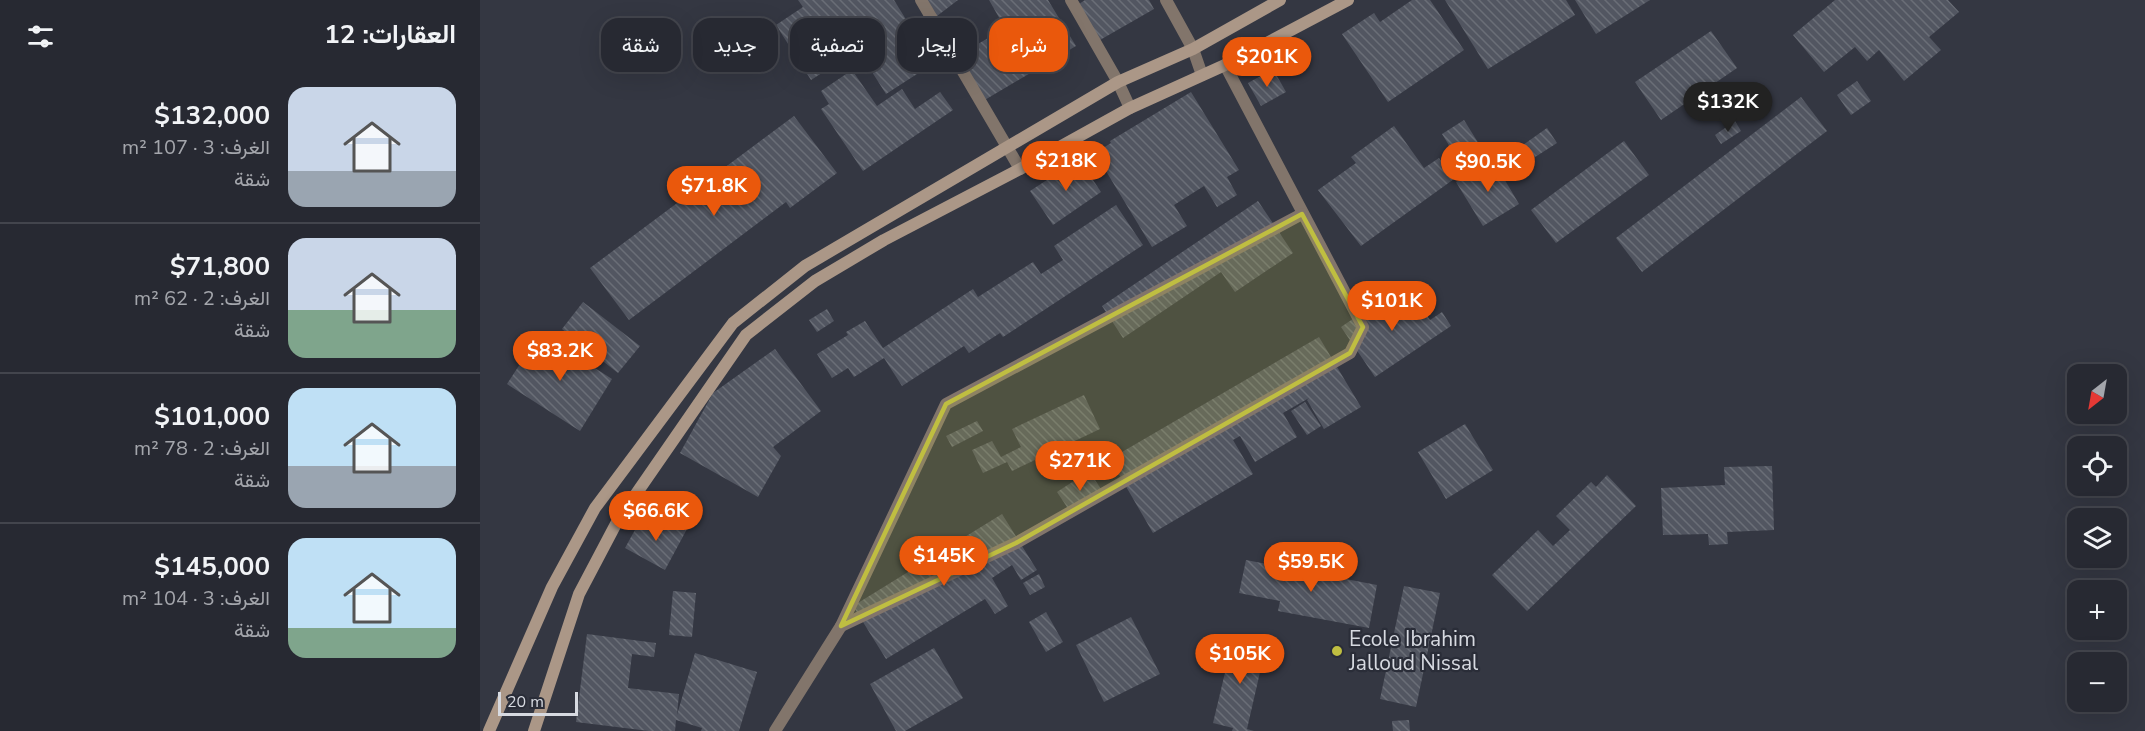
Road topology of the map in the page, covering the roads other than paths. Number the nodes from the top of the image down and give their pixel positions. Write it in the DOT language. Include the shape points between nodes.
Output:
graph roads {
  1 [pos="921,0"];
  2 [pos="1071,0"];
  3 [pos="1166,0"];
  4 [pos="1280,0"];
  5 [pos="1348,0"];
  6 [pos="1193,49"];
  7 [pos="1225,64"];
  8 [pos="1202,75"];
  9 [pos="1118,82"];
  10 [pos="1130,108"];
  11 [pos="1008,148"];
  12 [pos="1020,169"];
  13 [pos="1302,214"];
  14 [pos="841,626"];
  15 [pos="489,731"];
  16 [pos="534,731"];
  17 [pos="775,731"];
  1 -- 11 [label="street"];
  2 -- 9 [label="street"];
  3 -- 6 [label="street"];
  4 -- 6 [label="main road"];
  5 -- 7 [label="main road"];
  6 -- 8 [label="street"];
  6 -- 9 [label="main road"];
  7 -- 8 [label="main road"];
  7 -- 13 [label="street"];
  8 -- 10 [label="main road"];
  9 -- 10 [label="street"];
  9 -- 11 [label="main road"];
  10 -- 12 [label="main road"];
  11 -- 12 [label="street"];
  11 -- 15 [label="main road" via="805,266 733,323 595,508 552,587"];
  12 -- 16 [label="main road" via="815,281 746,335 618,520 579,594"];
  13 -- 14 [label="street" via="946,404"];
  13 -- 14 [label="street" via="1363,327 1350,353 1016,543"];
  14 -- 17 [label="street"];
}
